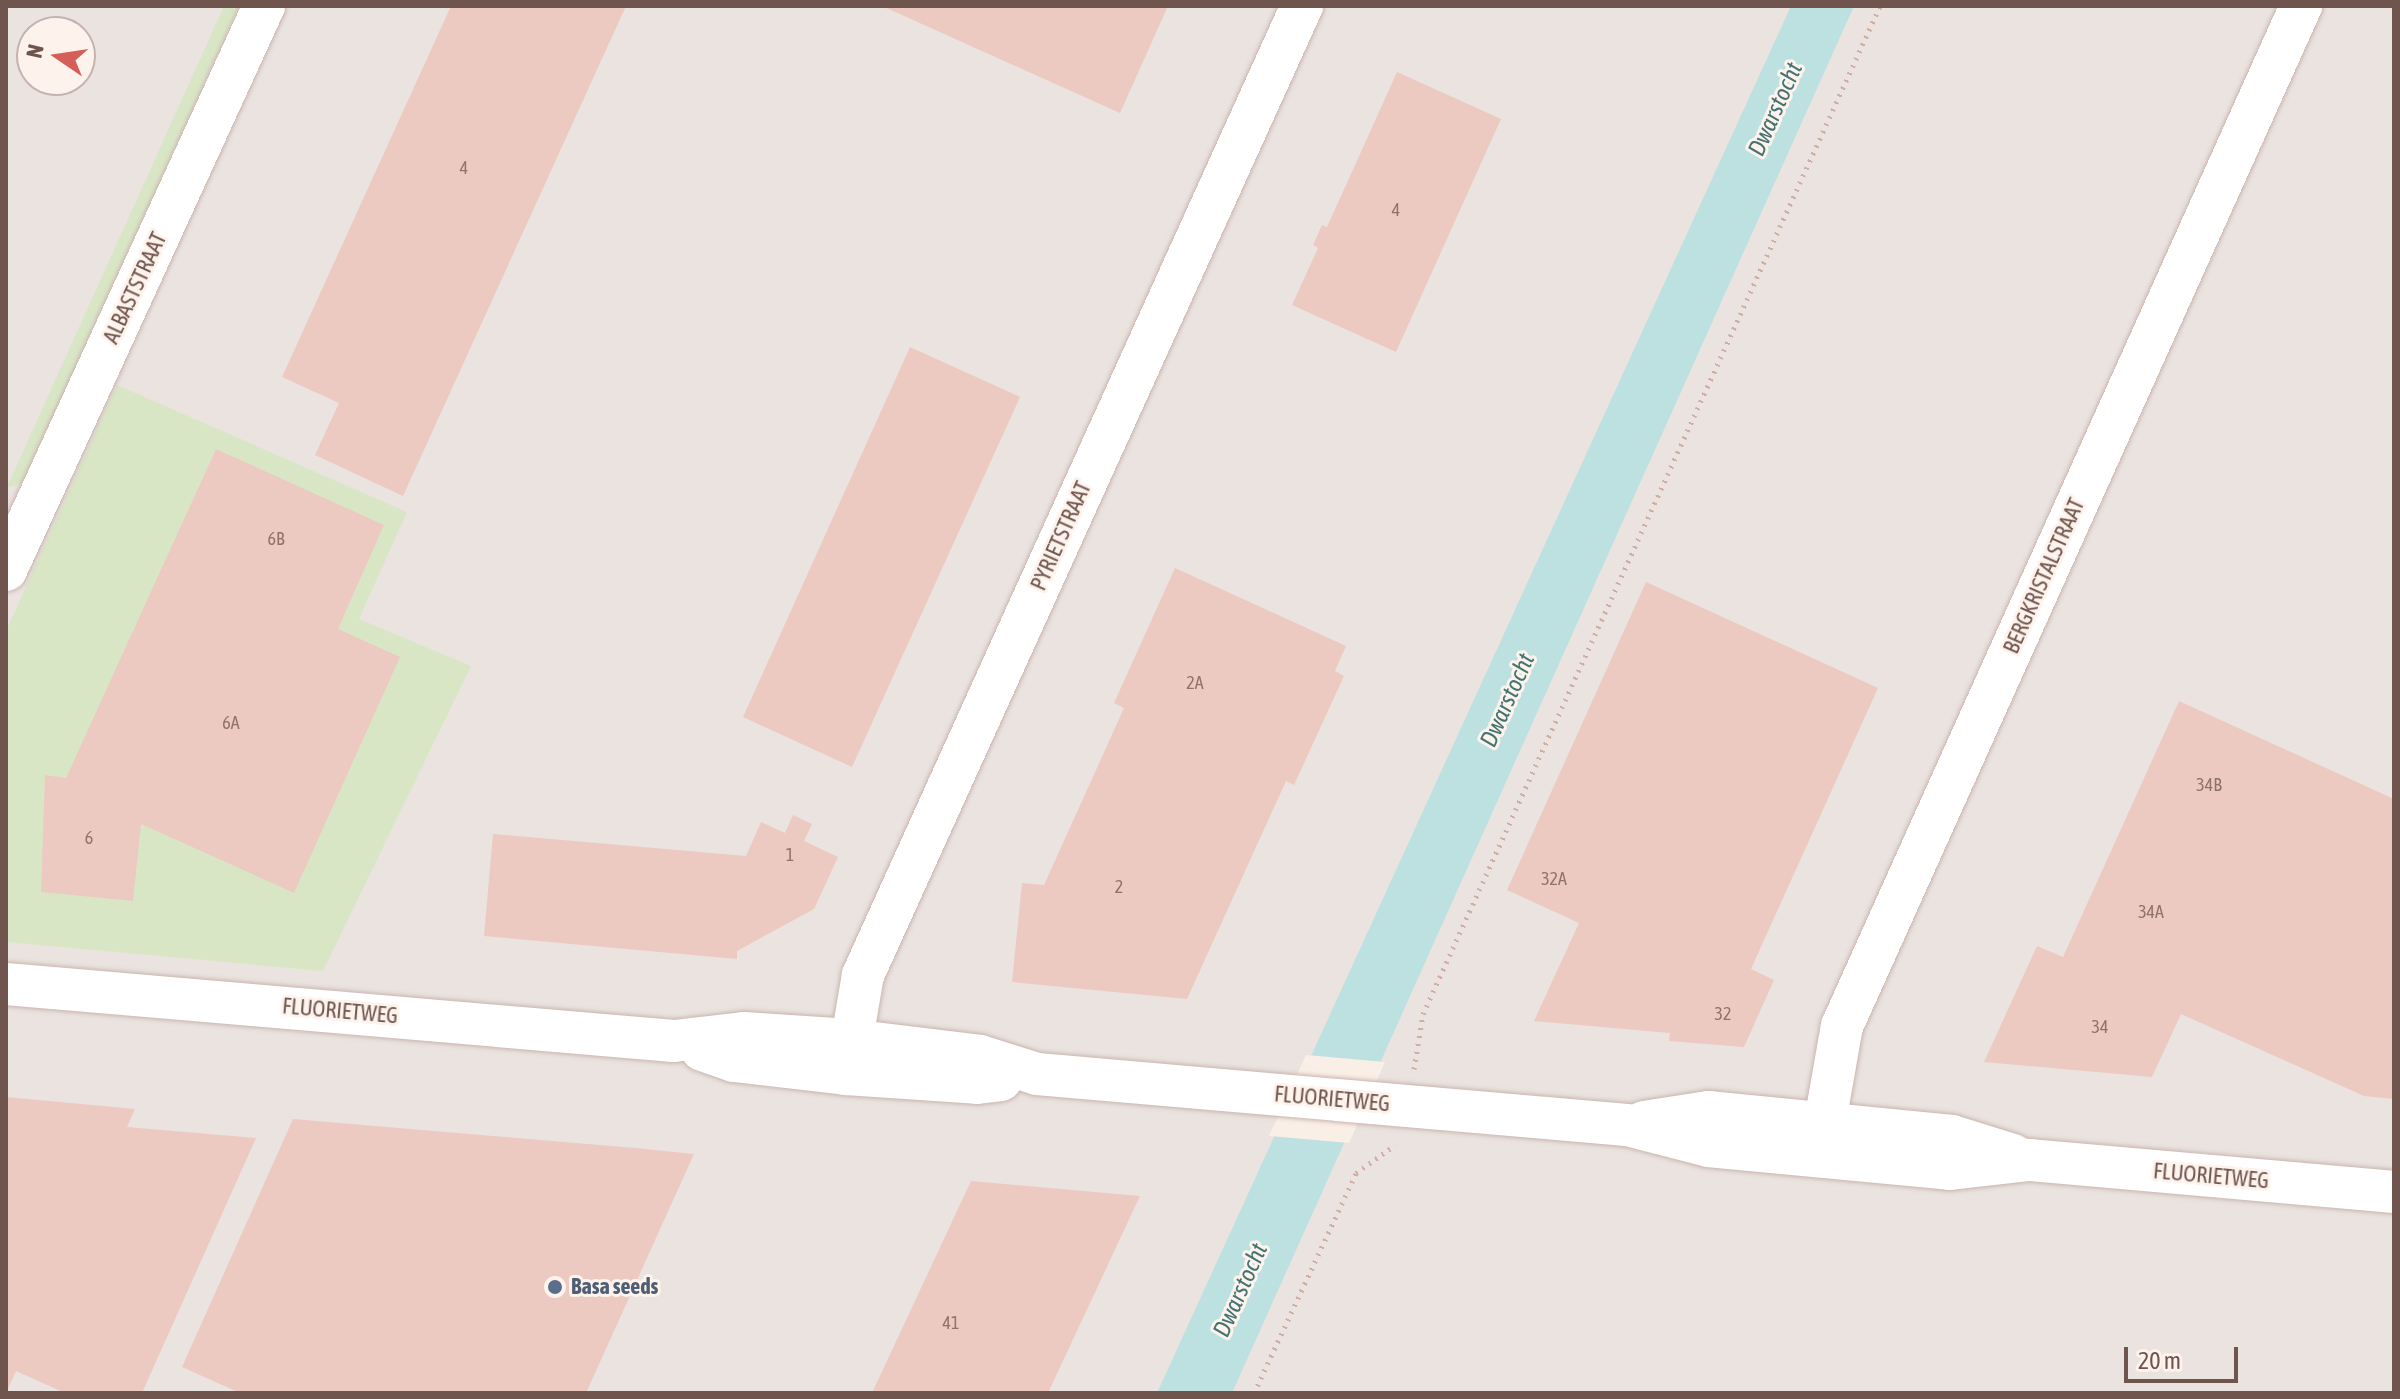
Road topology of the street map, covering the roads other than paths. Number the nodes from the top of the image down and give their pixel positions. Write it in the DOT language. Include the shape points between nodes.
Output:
graph roads {
  1 [pos="264,6"];
  2 [pos="1302,6"];
  3 [pos="2301,6"];
  4 [pos="6,570"];
  5 [pos="6,984"];
  6 [pos="848,1057"];
  7 [pos="1822,1140"];
  8 [pos="2394,1192"];
  1 -- 4 [label="street, ALBASTSTRAAT"];
  2 -- 6 [label="street, PYRIETSTRAAT" via="863,975"];
  3 -- 7 [label="street, BERGKRISTALSTRAAT" via="1842,1026"];
  5 -- 6 [label="street, FLUORIETWEG" via="674,1041 734,1061"];
  6 -- 7 [label="street, FLUORIETWEG" via="977,1083 1037,1074 1278,1094 1627,1125 1708,1146"];
  7 -- 8 [label="street, FLUORIETWEG" via="1950,1169 2029,1160"];
}
